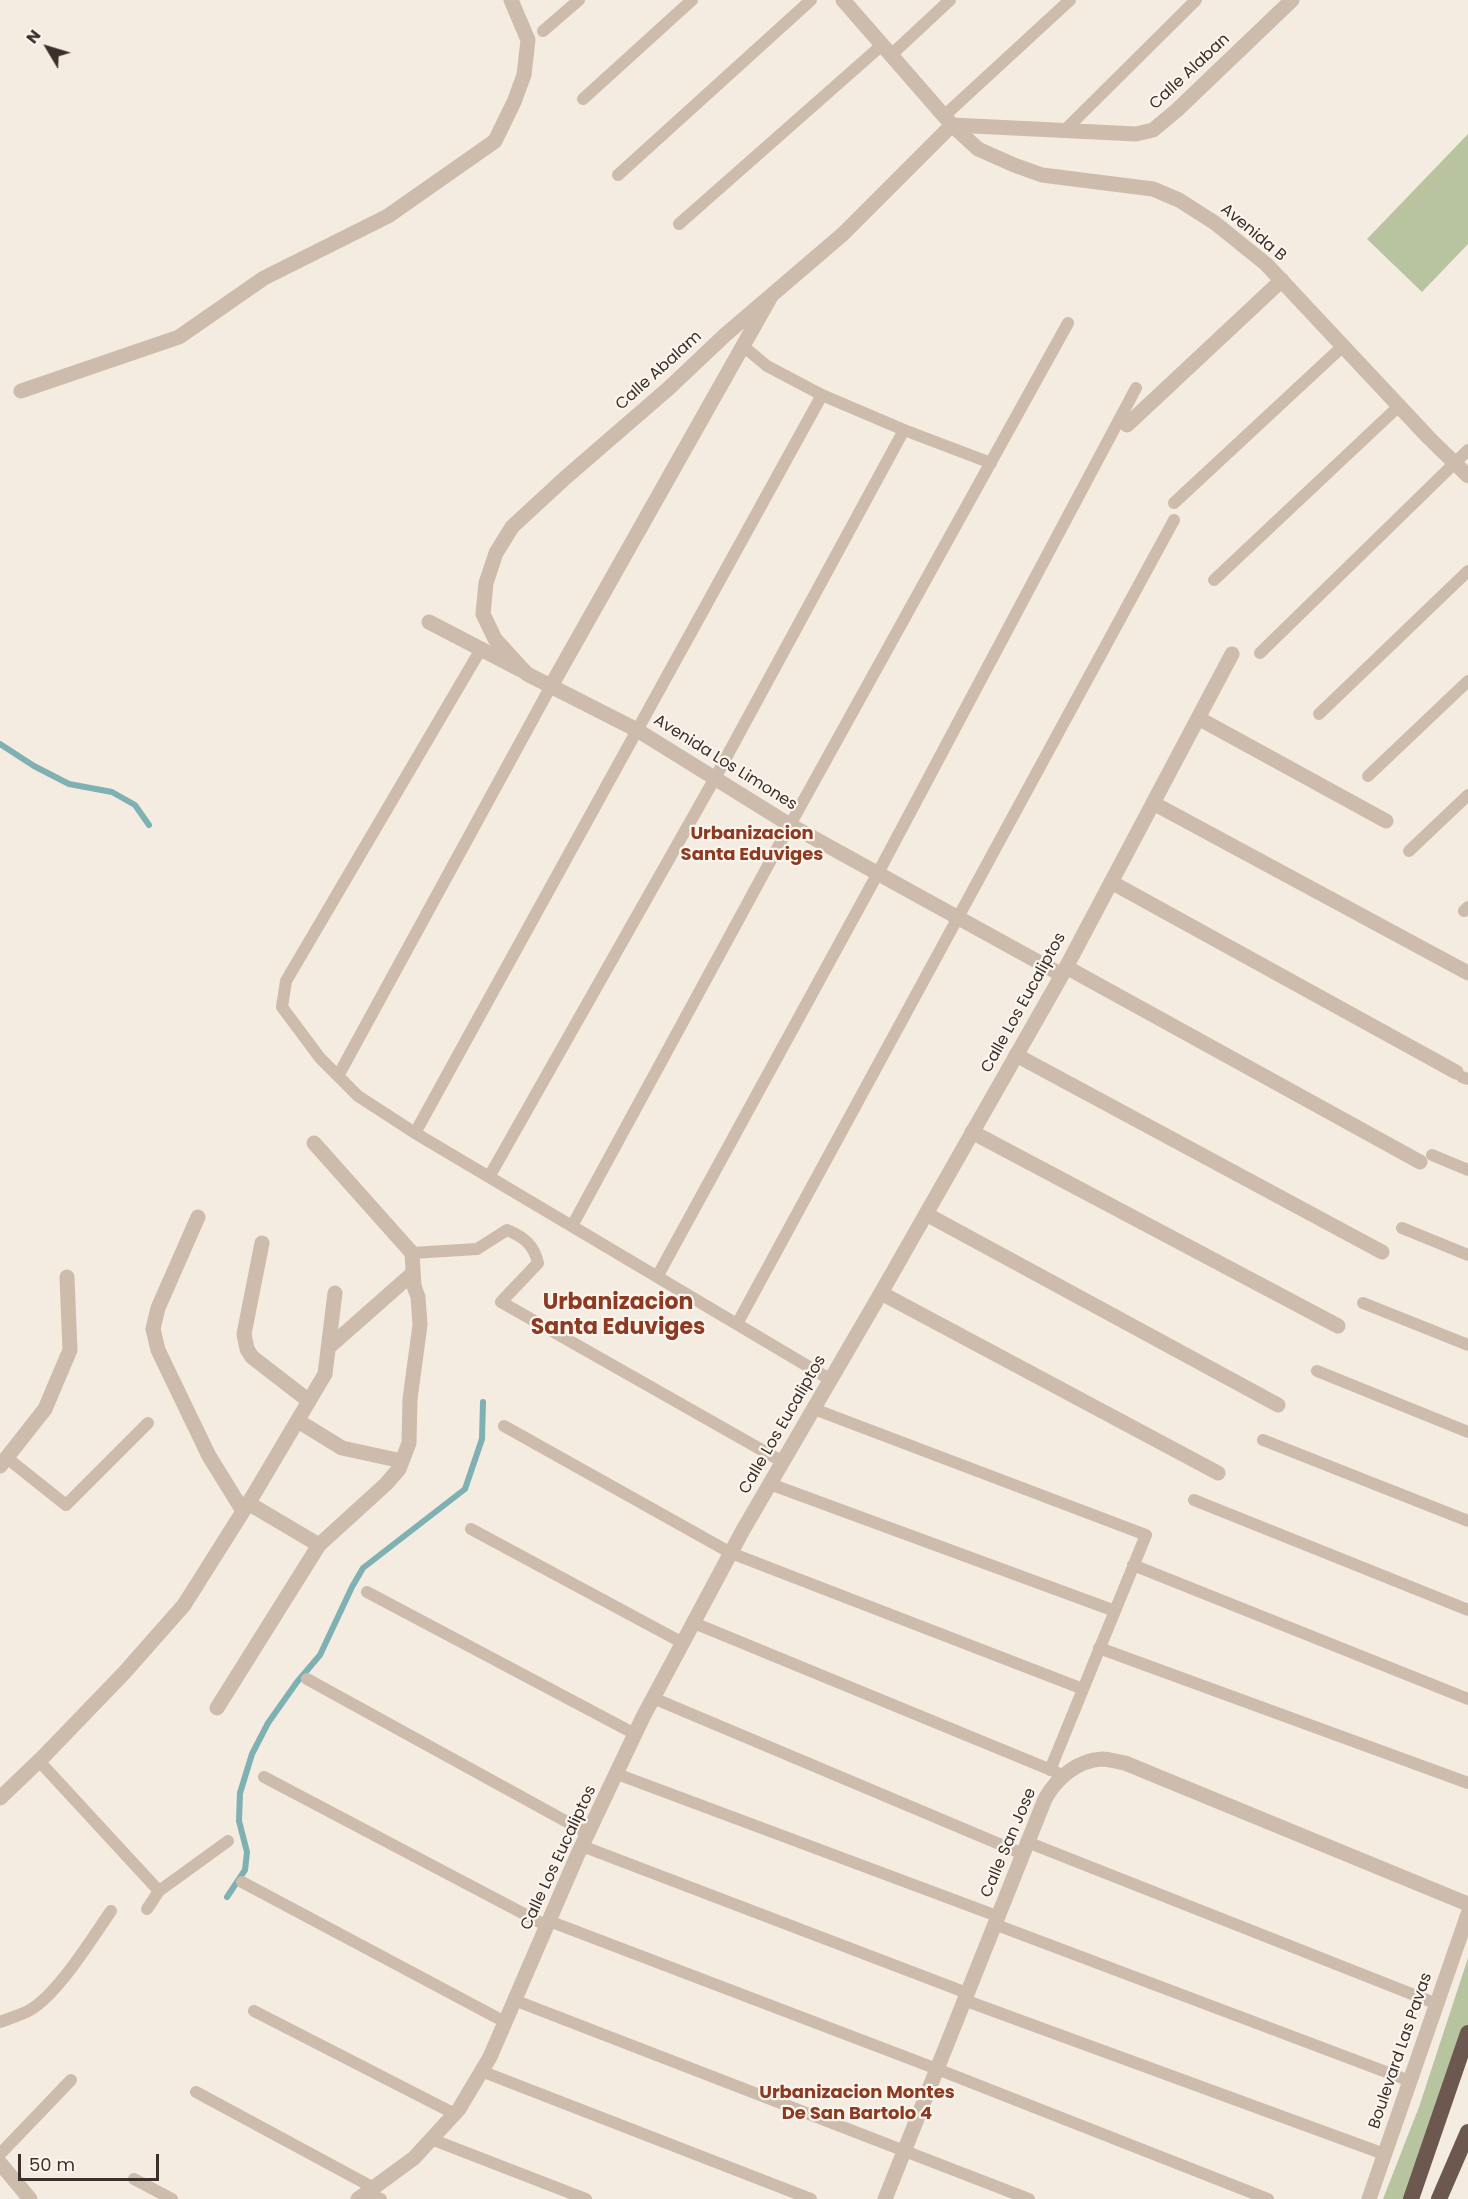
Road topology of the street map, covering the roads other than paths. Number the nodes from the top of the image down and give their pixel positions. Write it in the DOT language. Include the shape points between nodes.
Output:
graph roads {
  1 [pos="511,0"];
  2 [pos="579,0"];
  3 [pos="692,0"];
  4 [pos="811,0"];
  5 [pos="843,0"];
  6 [pos="950,0"];
  7 [pos="1071,0"];
  8 [pos="1196,0"];
  9 [pos="1292,0"];
  10 [pos="543,31"];
  11 [pos="886,50"];
  12 [pos="584,99"];
  13 [pos="948,120"];
  14 [pos="1063,132"];
  15 [pos="618,175"];
  16 [pos="679,224"];
  17 [pos="1282,280"];
  18 [pos="770,298"];
  19 [pos="1068,323"];
  20 [pos="743,346"];
  21 [pos="1343,346"];
  22 [pos="1136,388"];
  23 [pos="21,391"];
  24 [pos="822,395"];
  25 [pos="1399,406"];
  26 [pos="1127,425"];
  27 [pos="904,430"];
  28 [pos="1468,450"];
  29 [pos="991,463"];
  30 [pos="1455,463"];
  31 [pos="1468,476"];
  32 [pos="1174,503"];
  33 [pos="1174,520"];
  34 [pos="1468,571"];
  35 [pos="1214,580"];
  36 [pos="429,622"];
  37 [pos="480,649"];
  38 [pos="1260,653"];
  39 [pos="1232,654"];
  40 [pos="527,674"];
  41 [pos="1468,681"];
  42 [pos="551,686"];
  43 [pos="1319,714"];
  44 [pos="1198,718"];
  45 [pos="637,730"];
  46 [pos="1368,776"];
  47 [pos="715,778"];
  48 [pos="1468,795"];
  49 [pos="1153,803"];
  50 [pos="1386,821"];
  51 [pos="790,825"];
  52 [pos="1409,851"];
  53 [pos="878,873"];
  54 [pos="1111,882"];
  55 [pos="958,917"];
  56 [pos="1064,971"];
  57 [pos="1468,973"];
  58 [pos="1016,1055"];
  59 [pos="338,1076"];
  60 [pos="1462,1076"];
  61 [pos="972,1132"];
  62 [pos="415,1133"];
  63 [pos="314,1143"];
  64 [pos="1426,1158"];
  65 [pos="1468,1170"];
  66 [pos="489,1177"];
  67 [pos="926,1214"];
  68 [pos="198,1217"];
  69 [pos="572,1226"];
  70 [pos="1401,1228"];
  71 [pos="262,1243"];
  72 [pos="1382,1252"];
  73 [pos="412,1253"];
  74 [pos="1468,1255"];
  75 [pos="413,1273"];
  76 [pos="67,1277"];
  77 [pos="657,1277"];
  78 [pos="335,1293"];
  79 [pos="881,1293"];
  80 [pos="1363,1303"];
  81 [pos="737,1324"];
  82 [pos="1338,1326"];
  83 [pos="1468,1345"];
  84 [pos="328,1348"];
  85 [pos="1317,1371"];
  86 [pos="831,1380"];
  87 [pos="309,1401"];
  88 [pos="1278,1405"];
  89 [pos="814,1409"];
  90 [pos="298,1421"];
  91 [pos="148,1423"];
  92 [pos="504,1426"];
  93 [pos="1468,1432"];
  94 [pos="1263,1440"];
  95 [pos="402,1461"];
  96 [pos="4,1462"];
  97 [pos="783,1462"];
  98 [pos="1218,1473"];
  99 [pos="770,1484"];
  100 [pos="1194,1500"];
  101 [pos="246,1507"];
  102 [pos="1468,1521"];
  103 [pos="471,1529"];
  104 [pos="319,1545"];
  105 [pos="731,1553"];
  106 [pos="1133,1566"];
  107 [pos="367,1592"];
  108 [pos="1468,1610"];
  109 [pos="1114,1611"];
  110 [pos="694,1623"];
  111 [pos="683,1643"];
  112 [pos="1100,1648"];
  113 [pos="307,1679"];
  114 [pos="1083,1689"];
  115 [pos="653,1698"];
  116 [pos="1468,1699"];
  117 [pos="217,1708"];
  118 [pos="635,1734"];
  119 [pos="39,1761"];
  120 [pos="1057,1772"];
  121 [pos="617,1774"];
  122 [pos="264,1777"];
  123 [pos="1468,1783"];
  124 [pos="0,1798"];
  125 [pos="228,1840"];
  126 [pos="586,1840"];
  127 [pos="1025,1848"];
  128 [pos="242,1882"];
  129 [pos="159,1891"];
  130 [pos="1468,1904"];
  131 [pos="147,1909"];
  132 [pos="111,1911"];
  133 [pos="1468,1914"];
  134 [pos="996,1920"];
  135 [pos="548,1923"];
  136 [pos="965,1997"];
  137 [pos="514,2000"];
  138 [pos="1437,2004"];
  139 [pos="254,2011"];
  140 [pos="0,2022"];
  141 [pos="505,2022"];
  142 [pos="1468,2033"];
  143 [pos="937,2069"];
  144 [pos="481,2071"];
  145 [pos="71,2080"];
  146 [pos="1410,2080"];
  147 [pos="196,2092"];
  148 [pos="454,2114"];
  149 [pos="1468,2132"];
  150 [pos="431,2139"];
  151 [pos="903,2151"];
  152 [pos="0,2154"];
  153 [pos="1384,2154"];
  154 [pos="0,2163"];
  155 [pos="134,2179"];
  156 [pos="370,2195"];
  157 [pos="30,2199"];
  158 [pos="172,2199"];
  159 [pos="586,2199"];
  160 [pos="811,2199"];
  161 [pos="885,2199"];
  162 [pos="1029,2199"];
  163 [pos="1268,2199"];
  164 [pos="1369,2199"];
  165 [pos="1411,2199"];
  166 [pos="1438,2199"];
  1 -- 23 [label="street" via="528,40 524,75 495,141 388,216 264,278 179,337"];
  2 -- 10 [label="street"];
  3 -- 12 [label="street"];
  4 -- 15 [label="street"];
  5 -- 11 [label="street, Avenida B"];
  6 -- 11 [label="street"];
  7 -- 13 [label="street"];
  8 -- 14 [label="street"];
  9 -- 14 [label="street, Calle Alaban" via="1154,130 1136,134"];
  11 -- 13 [label="street, Avenida B"];
  11 -- 16 [label="street"];
  13 -- 14 [label="street, Calle Alaban"];
  13 -- 17 [label="street, Avenida B" via="978,149 1042,175 1153,189 1179,200 1215,223"];
  13 -- 18 [label="street, Calle Abalam" via="843,234"];
  17 -- 21 [label="street, Avenida B"];
  17 -- 26 [label="street"];
  18 -- 20 [label="street"];
  18 -- 40 [label="street, Calle Abalam" via="512,527 492,563 483,614 495,639"];
  19 -- 29 [label="street"];
  20 -- 24 [label="street" via="767,366"];
  20 -- 42 [label="street"];
  21 -- 25 [label="street, Avenida B"];
  21 -- 32 [label="street"];
  22 -- 53 [label="street"];
  24 -- 27 [label="street"];
  24 -- 45 [label="street"];
  25 -- 30 [label="street, Avenida B"];
  25 -- 35 [label="street"];
  27 -- 29 [label="street"];
  27 -- 47 [label="street"];
  28 -- 30 [label="street"];
  29 -- 51 [label="street"];
  30 -- 31 [label="street, Avenida B"];
  30 -- 38 [label="street"];
  33 -- 55 [label="street"];
  34 -- 43 [label="street"];
  36 -- 37 [label="street, Avenida Los Limones"];
  37 -- 40 [label="street, Avenida Los Limones"];
  37 -- 59 [label="street" via="286,981 282,1006"];
  39 -- 44 [label="street, Calle Los Eucaliptos"];
  40 -- 42 [label="street, Avenida Los Limones"];
  41 -- 46 [label="street"];
  42 -- 45 [label="street, Avenida Los Limones"];
  42 -- 59 [label="street"];
  44 -- 49 [label="street, Calle Los Eucaliptos"];
  44 -- 50 [label="street"];
  45 -- 47 [label="street, Avenida Los Limones"];
  45 -- 62 [label="street"];
  47 -- 51 [label="street, Avenida Los Limones"];
  47 -- 66 [label="street"];
  48 -- 52 [label="street"];
  49 -- 54 [label="street, Calle Los Eucaliptos"];
  49 -- 57 [label="street"];
  51 -- 53 [label="street, Avenida Los Limones"];
  51 -- 69 [label="street"];
  53 -- 55 [label="street, Avenida Los Limones"];
  53 -- 77 [label="street"];
  54 -- 56 [label="street, Calle Los Eucaliptos"];
  54 -- 60 [label="street"];
  55 -- 56 [label="street, Avenida Los Limones"];
  55 -- 81 [label="street"];
  56 -- 58 [label="street, Calle Los Eucaliptos"];
  56 -- 64 [label="street, Avenida Los Limones"];
  58 -- 61 [label="street, Calle Los Eucaliptos"];
  58 -- 72 [label="street"];
  59 -- 62 [label="street" via="358,1096"];
  61 -- 67 [label="street, Calle Los Eucaliptos"];
  61 -- 82 [label="street"];
  62 -- 66 [label="street"];
  63 -- 73 [label="street"];
  64 -- 65 [label="street"];
  66 -- 69 [label="street"];
  67 -- 79 [label="street, Calle Los Eucaliptos"];
  67 -- 88 [label="street"];
  68 -- 101 [label="street" via="158,1308 153,1329 158,1350 209,1456"];
  69 -- 77 [label="street"];
  70 -- 74 [label="street"];
  71 -- 87 [label="street" via="244,1334 247,1349"];
  73 -- 75 [label="street"];
  73 -- 97 [label="street" via="477,1249 507,1230 524,1237 536,1252 538,1263 501,1302"];
  75 -- 84 [label="street"];
  75 -- 95 [label="street" via="420,1325 410,1399 409,1443"];
  76 -- 96 [label="street" via="70,1350 45,1409"];
  77 -- 81 [label="street"];
  78 -- 84 [label="street"];
  79 -- 86 [label="street, Calle Los Eucaliptos"];
  79 -- 98 [label="street"];
  80 -- 83 [label="street"];
  81 -- 86 [label="street"];
  84 -- 87 [label="street" via="325,1374"];
  85 -- 93 [label="street"];
  86 -- 89 [label="street, Calle Los Eucaliptos"];
  87 -- 90 [label="street"];
  89 -- 97 [label="street, Calle Los Eucaliptos"];
  89 -- 106 [label="street" via="1146,1535"];
  90 -- 95 [label="street" via="342,1448"];
  90 -- 101 [label="street"];
  91 -- 96 [label="street" via="66,1505"];
  92 -- 105 [label="street"];
  94 -- 102 [label="street"];
  95 -- 104 [label="street" via="386,1484"];
  97 -- 99 [label="street, Calle Los Eucaliptos"];
  99 -- 105 [label="street, Calle Los Eucaliptos"];
  99 -- 109 [label="street"];
  100 -- 108 [label="street"];
  101 -- 104 [label="street"];
  101 -- 119 [label="street" via="184,1605"];
  103 -- 111 [label="street"];
  104 -- 117 [label="street"];
  105 -- 110 [label="street, Calle Los Eucaliptos"];
  105 -- 114 [label="street"];
  106 -- 109 [label="street"];
  106 -- 116 [label="street"];
  107 -- 118 [label="street"];
  109 -- 112 [label="street"];
  110 -- 111 [label="street, Calle Los Eucaliptos"];
  110 -- 120 [label="street"];
  111 -- 115 [label="street, Calle Los Eucaliptos"];
  112 -- 114 [label="street"];
  112 -- 123 [label="street"];
  113 -- 126 [label="street"];
  114 -- 120 [label="street"];
  115 -- 118 [label="street, Calle Los Eucaliptos"];
  115 -- 127 [label="street"];
  118 -- 121 [label="street, Calle Los Eucaliptos"];
  119 -- 124 [label="street"];
  119 -- 129 [label="street"];
  120 -- 127 [label="street, Calle San Jose"];
  120 -- 130 [label="street, Calle San Jose" via="1102,1759 1125,1763"];
  121 -- 126 [label="street, Calle Los Eucaliptos"];
  121 -- 134 [label="street"];
  122 -- 135 [label="street"];
  125 -- 129 [label="street"];
  126 -- 135 [label="street, Calle Los Eucaliptos"];
  126 -- 136 [label="street"];
  127 -- 134 [label="street, Calle San Jose"];
  127 -- 138 [label="street"];
  128 -- 141 [label="street"];
  129 -- 131 [label="street"];
  132 -- 140 [label="street" via="79,1958 41,2001"];
  133 -- 138 [label="street, Boulevard Las Pavas"];
  134 -- 136 [label="street, Calle San Jose"];
  134 -- 146 [label="street"];
  135 -- 137 [label="street, Calle Los Eucaliptos"];
  135 -- 143 [label="street"];
  136 -- 143 [label="street, Calle San Jose"];
  136 -- 153 [label="street"];
  137 -- 141 [label="street, Calle Los Eucaliptos"];
  137 -- 151 [label="street"];
  138 -- 146 [label="street, Boulevard Las Pavas"];
  139 -- 148 [label="street"];
  141 -- 144 [label="street, Calle Los Eucaliptos"];
  142 -- 165 [label="highway"];
  143 -- 151 [label="street, Calle San Jose"];
  143 -- 163 [label="street"];
  144 -- 148 [label="street, Calle Los Eucaliptos"];
  144 -- 160 [label="street"];
  145 -- 152 [label="street"];
  146 -- 153 [label="street, Boulevard Las Pavas"];
  147 -- 156 [label="street"];
  148 -- 150 [label="street, Calle Los Eucaliptos"];
  149 -- 166 [label="highway"];
  150 -- 156 [label="street, Calle Los Eucaliptos"];
  150 -- 159 [label="street"];
  151 -- 161 [label="street, Calle San Jose"];
  151 -- 162 [label="street"];
  153 -- 164 [label="street, Boulevard Las Pavas"];
  154 -- 157 [label="street"];
  155 -- 158 [label="street"];
}
